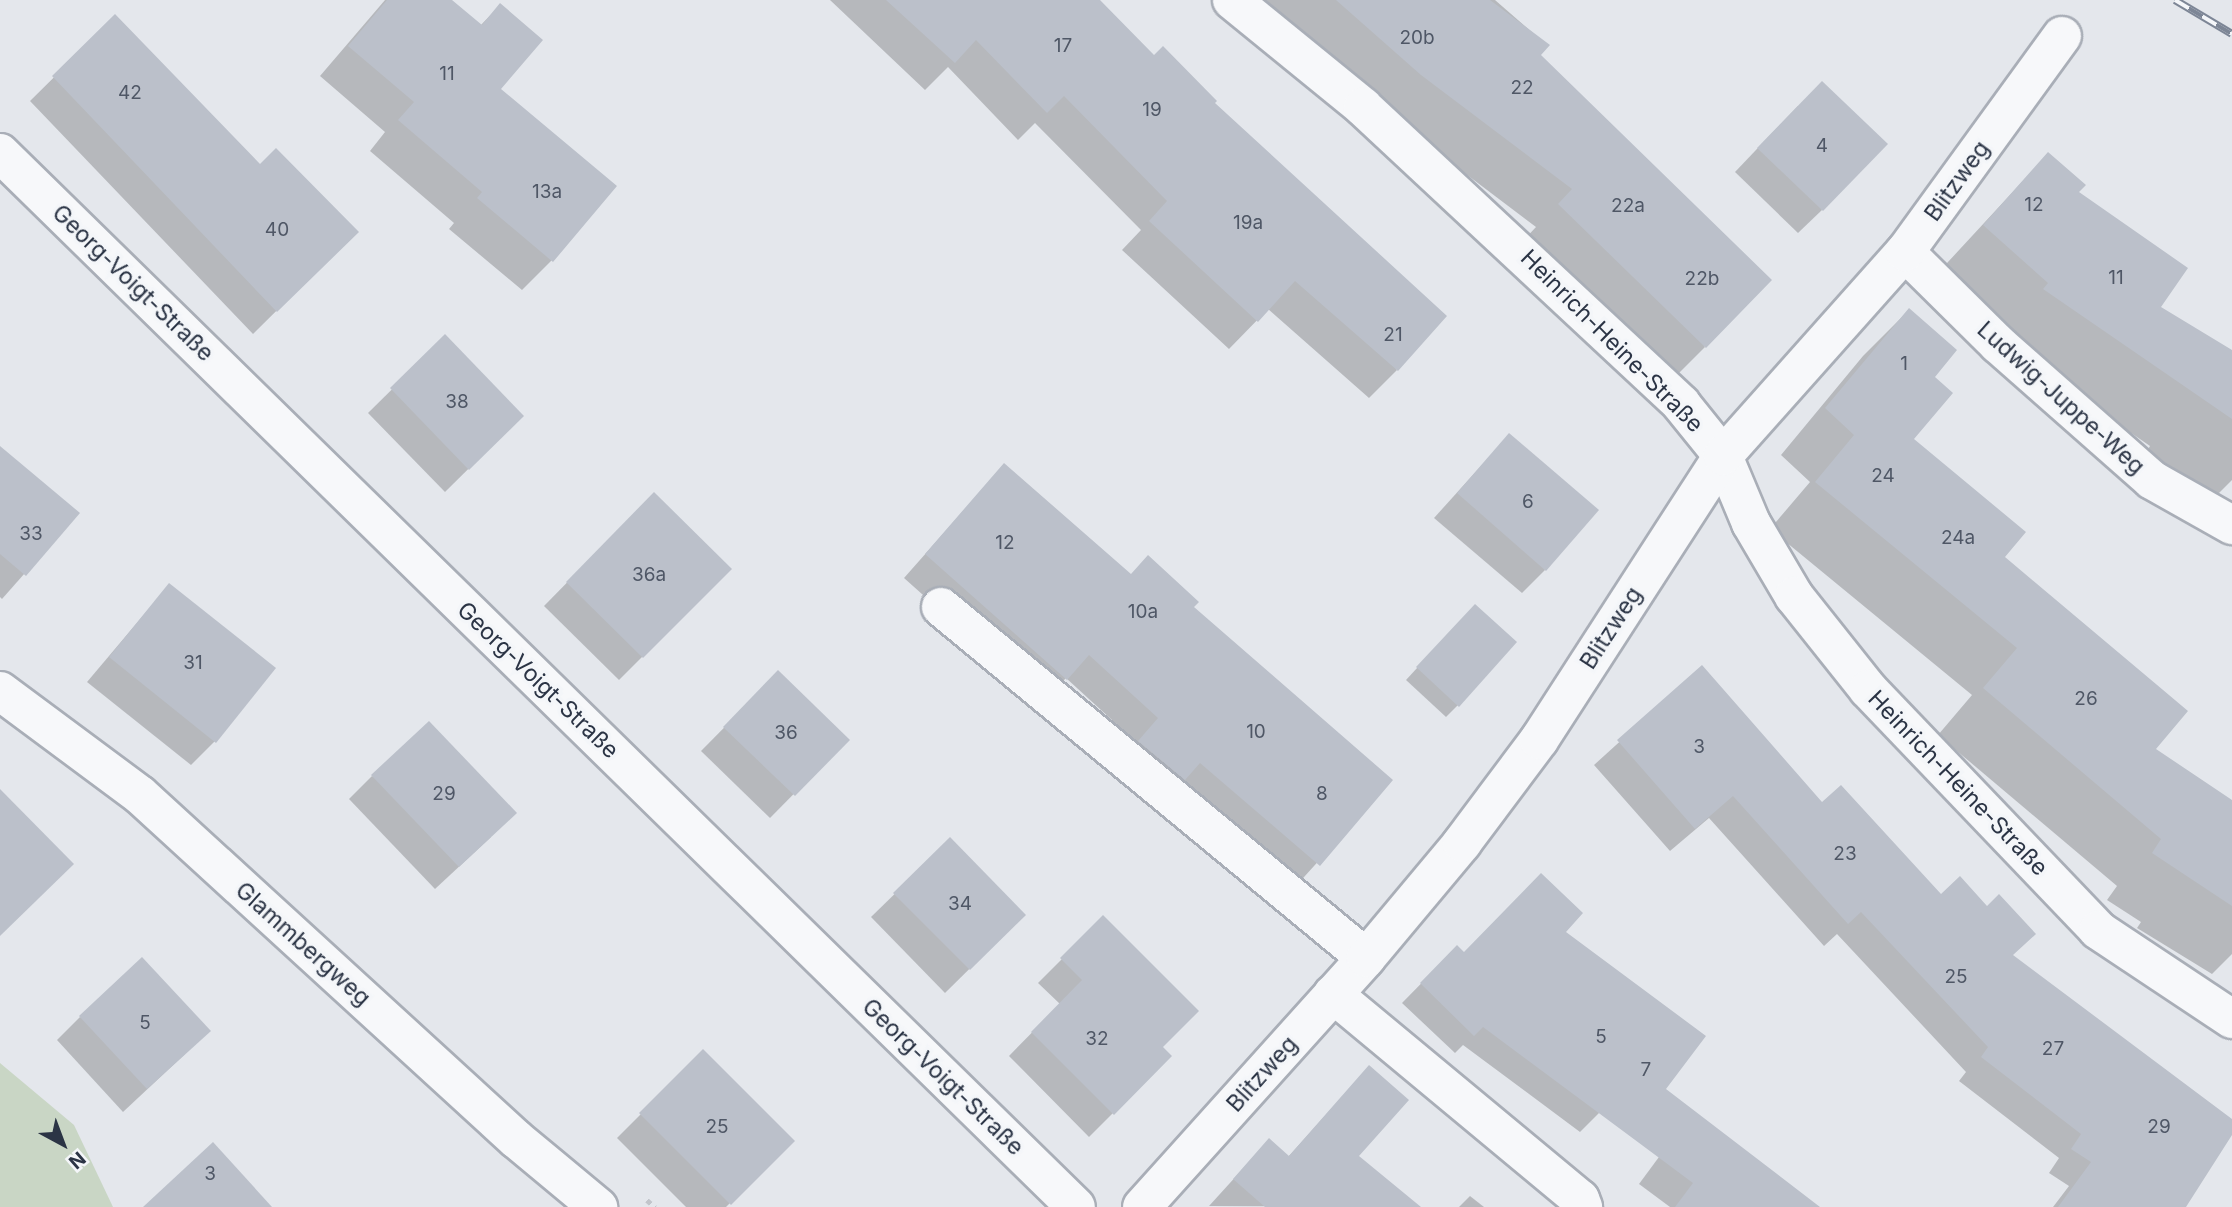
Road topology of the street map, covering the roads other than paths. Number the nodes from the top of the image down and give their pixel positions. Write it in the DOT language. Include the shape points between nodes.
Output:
graph roads {
  1 [pos="1232,0"];
  2 [pos="2062,36"];
  3 [pos="0,153"];
  4 [pos="1905,253"];
  5 [pos="1723,456"];
  6 [pos="2232,525"];
  7 [pos="941,607"];
  8 [pos="0,691"];
  9 [pos="1366,958"];
  10 [pos="1333,995"];
  11 [pos="2232,1019"];
  12 [pos="598,1207"];
  13 [pos="1076,1207"];
  14 [pos="1142,1207"];
  15 [pos="1583,1207"];
  1 -- 5 [label="street, Heinrich-Heine-Straße" via="1363,107 1515,244 1681,404"];
  2 -- 4 [label="street, Blitzweg"];
  3 -- 13 [label="street, Georg-Voigt-Straße"];
  4 -- 5 [label="street, Blitzweg"];
  4 -- 6 [label="street, Ludwig-Juppe-Weg" via="1998,344 2152,480"];
  5 -- 9 [label="street, Blitzweg" via="1539,740 1462,843"];
  5 -- 11 [label="street, Heinrich-Heine-Straße" via="1751,523 1794,596 1868,689 2098,930"];
  7 -- 9 [label="street"];
  8 -- 12 [label="street, Glammbergweg" via="140,795 516,1139"];
  9 -- 10 [label="street, Blitzweg"];
  10 -- 14 [label="street, Blitzweg"];
  10 -- 15 [label="street" via="1580,1199"];
}
